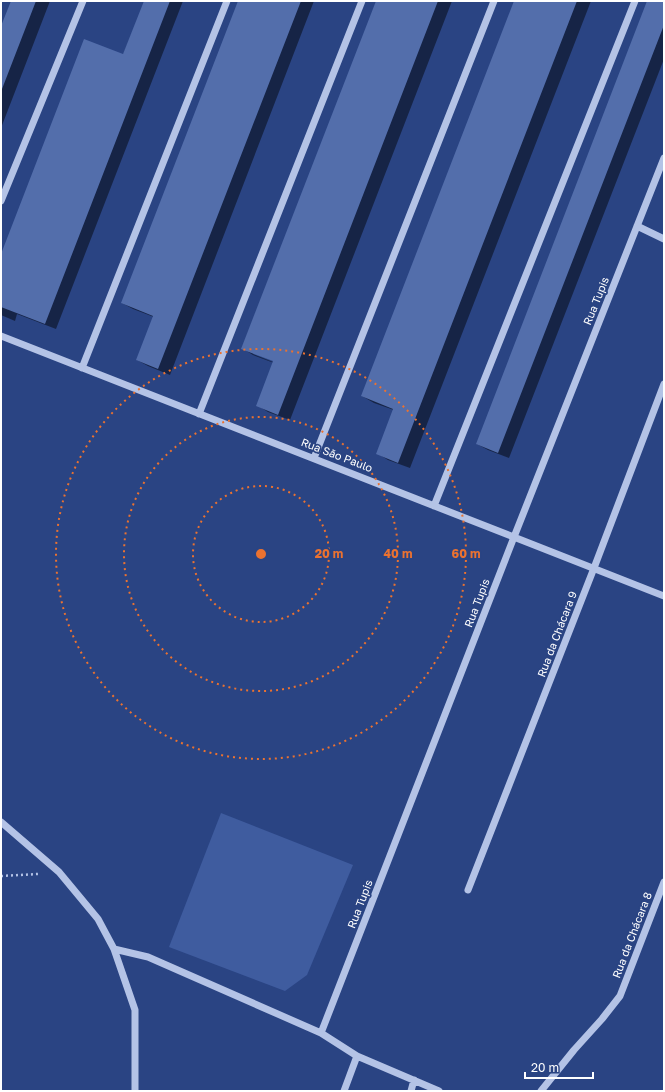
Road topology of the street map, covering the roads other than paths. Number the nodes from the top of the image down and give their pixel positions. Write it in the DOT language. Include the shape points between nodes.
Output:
graph roads {
  1 [pos="82,1"];
  2 [pos="227,1"];
  3 [pos="362,1"];
  4 [pos="494,1"];
  5 [pos="635,1"];
  6 [pos="664,158"];
  7 [pos="1,202"];
  8 [pos="637,226"];
  9 [pos="664,239"];
  10 [pos="1,336"];
  11 [pos="82,368"];
  12 [pos="664,384"];
  13 [pos="199,414"];
  14 [pos="314,458"];
  15 [pos="434,506"];
  16 [pos="514,537"];
  17 [pos="594,568"];
  18 [pos="664,596"];
  19 [pos="1,822"];
  20 [pos="664,882"];
  21 [pos="468,890"];
  22 [pos="114,949"];
  23 [pos="321,1033"];
  24 [pos="358,1056"];
  25 [pos="414,1080"];
  26 [pos="135,1091"];
  27 [pos="344,1091"];
  28 [pos="410,1091"];
  29 [pos="439,1091"];
  30 [pos="541,1091"];
  1 -- 7 [label="street"];
  2 -- 11 [label="street"];
  3 -- 13 [label="street"];
  4 -- 14 [label="street"];
  5 -- 15 [label="street"];
  6 -- 8 [label="street, Rua Tupis"];
  8 -- 9 [label="street"];
  8 -- 16 [label="street, Rua Tupis"];
  10 -- 11 [label="street, Rua São Paulo"];
  11 -- 13 [label="street, Rua São Paulo"];
  12 -- 17 [label="street, Rua da Chácara 9"];
  13 -- 14 [label="street, Rua São Paulo"];
  14 -- 15 [label="street, Rua São Paulo"];
  15 -- 16 [label="street, Rua São Paulo"];
  16 -- 17 [label="street, Rua São Paulo"];
  16 -- 23 [label="street, Rua Tupis"];
  17 -- 18 [label="street, Rua São Paulo"];
  17 -- 21 [label="street, Rua da Chácara 9"];
  19 -- 22 [label="street" via="59,872 98,919"];
  20 -- 30 [label="street, Rua da Chácara 8" via="620,996"];
  22 -- 23 [label="street" via="148,957"];
  22 -- 26 [label="street" via="135,1010"];
  23 -- 24 [label="street"];
  24 -- 25 [label="street"];
  24 -- 27 [label="street"];
  25 -- 28 [label="street"];
  25 -- 29 [label="street"];
}
